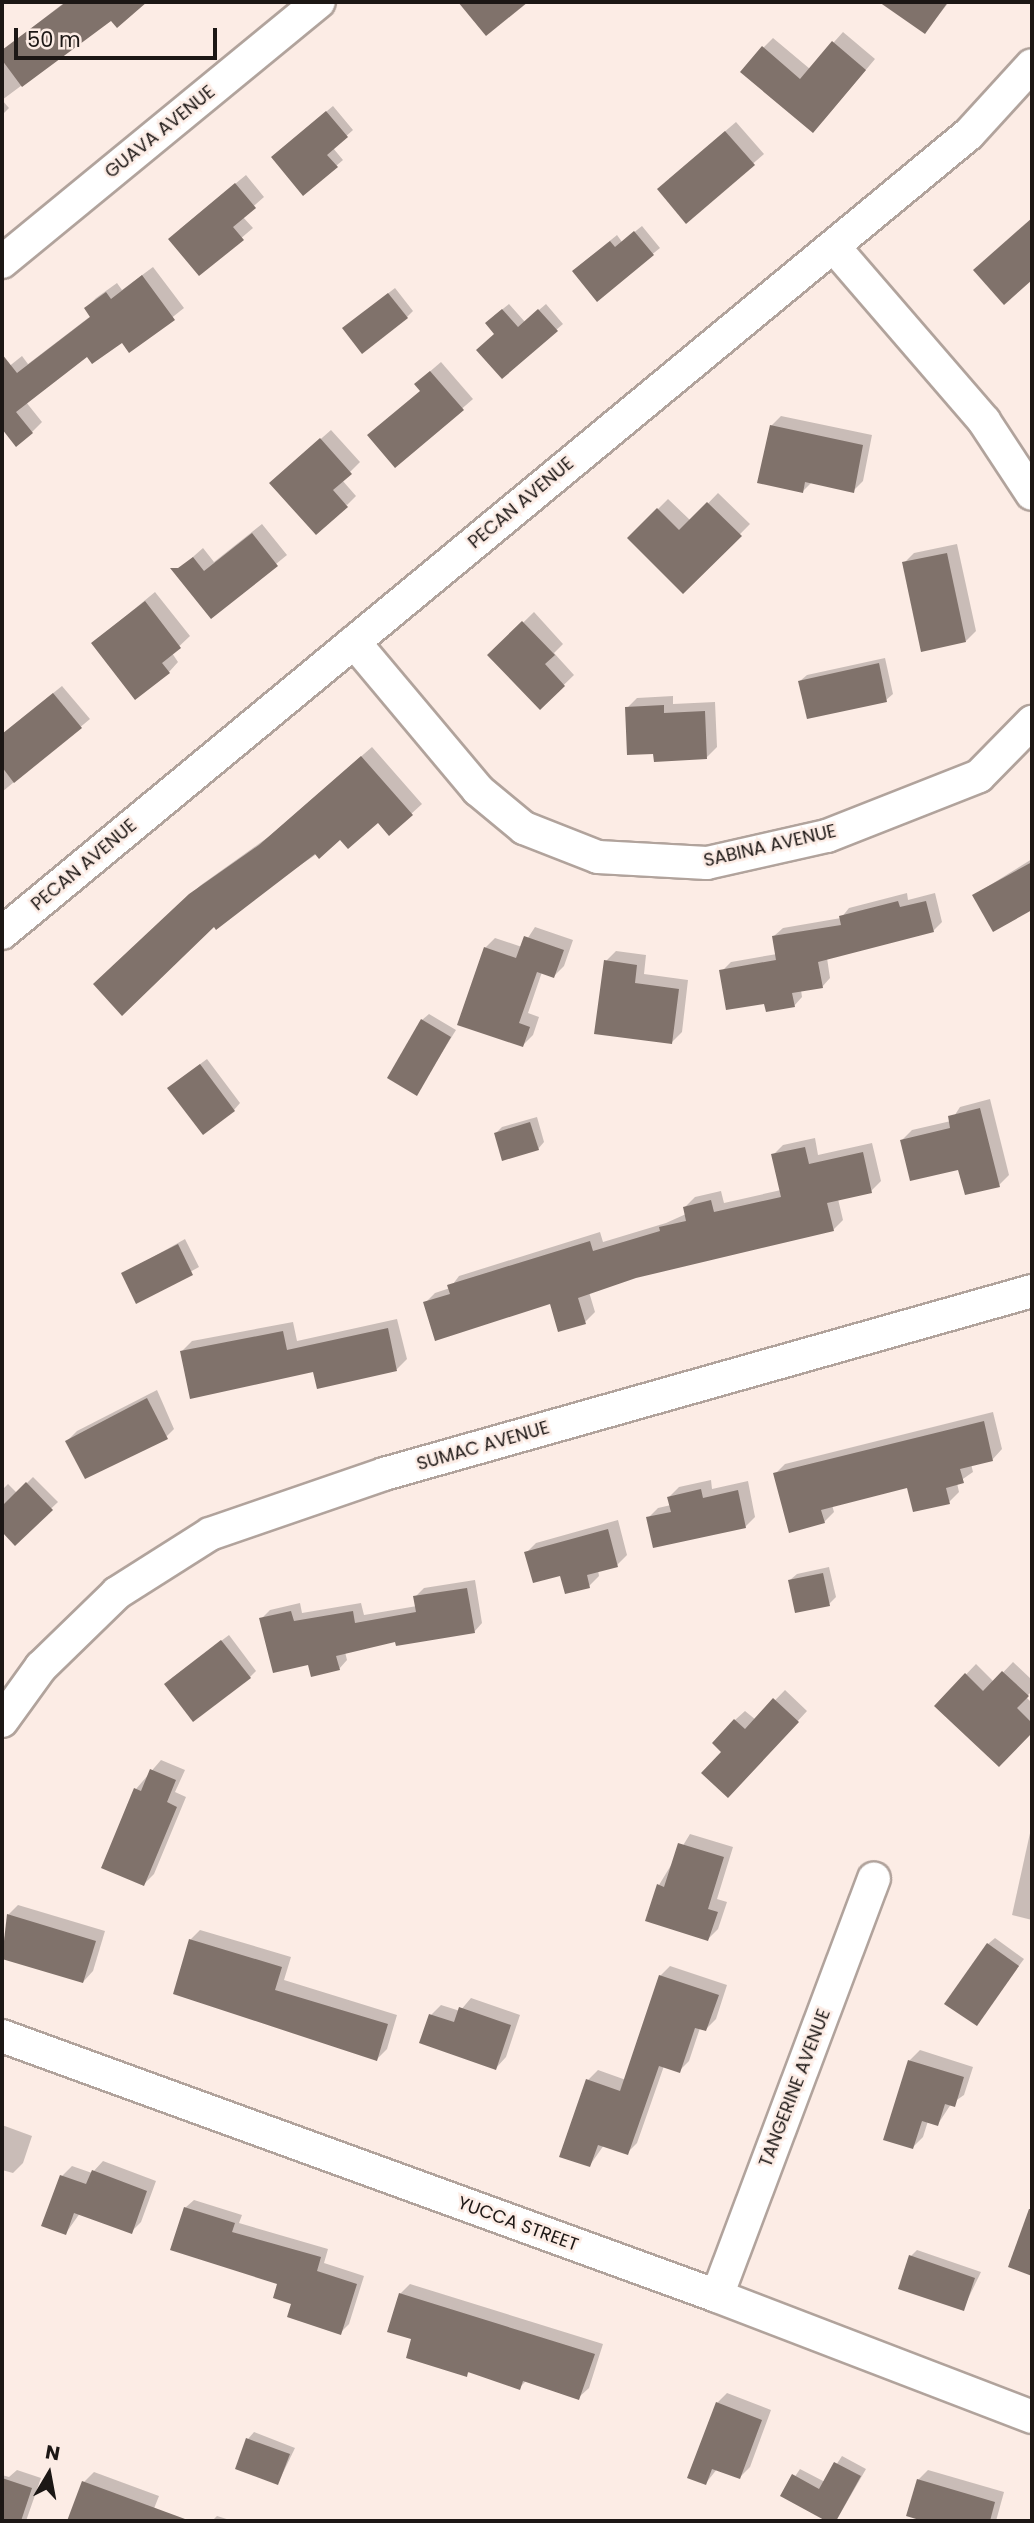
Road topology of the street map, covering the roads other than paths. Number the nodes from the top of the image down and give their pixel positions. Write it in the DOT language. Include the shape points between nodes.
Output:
graph roads {
  1 [pos="319,2"];
  2 [pos="1032,65"];
  3 [pos="834,247"];
  4 [pos="2,262"];
  5 [pos="1032,494"];
  6 [pos="354,642"];
  7 [pos="1032,722"];
  8 [pos="2,933"];
  9 [pos="1032,1291"];
  10 [pos="2,1721"];
  11 [pos="874,1880"];
  12 [pos="2,2036"];
  13 [pos="717,2296"];
  14 [pos="1032,2417"];
  1 -- 4 [label="street, GUAVA AVENUE"];
  2 -- 3 [label="street, PECAN AVENUE" via="969,134"];
  3 -- 5 [label="street" via="984,421"];
  3 -- 6 [label="street, PECAN AVENUE"];
  6 -- 7 [label="street, SABINA AVENUE" via="478,790 524,828 598,857 707,863 827,836 979,776"];
  6 -- 8 [label="street, PECAN AVENUE"];
  9 -- 10 [label="street, SUMAC AVENUE" via="384,1474 210,1534 117,1594 41,1667"];
  11 -- 13 [label="street, TANGERINE AVENUE"];
  12 -- 13 [label="street, YUCCA STREET"];
  13 -- 14 [label="street, YUCCA STREET"];
}
